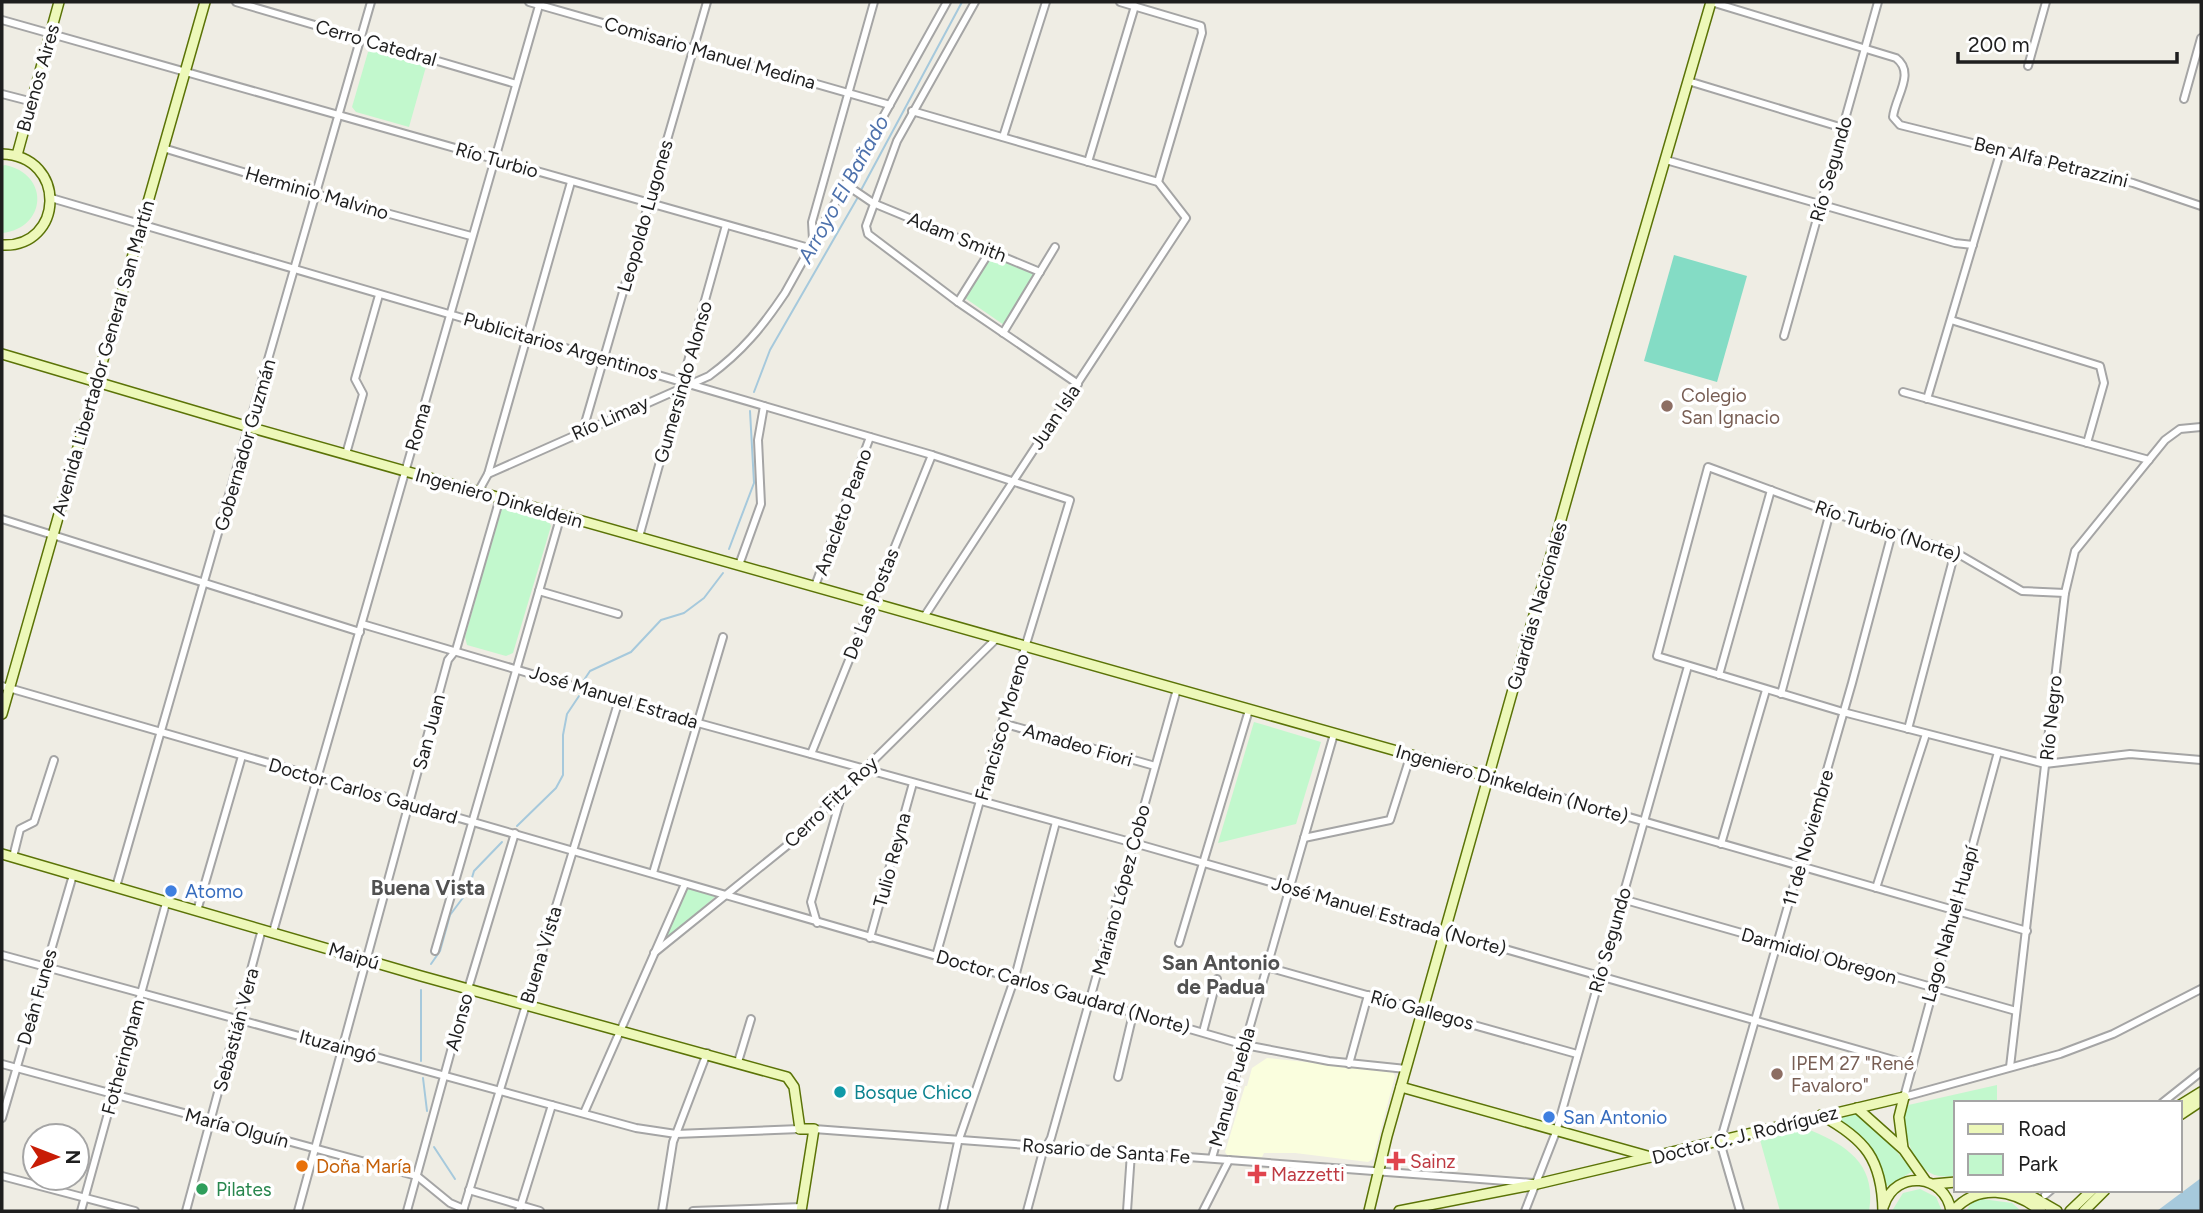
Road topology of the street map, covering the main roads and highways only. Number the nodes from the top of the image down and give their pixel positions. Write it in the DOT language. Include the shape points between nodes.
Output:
graph roads {
  1 [pos="59,2"];
  2 [pos="205,2"];
  3 [pos="1711,2"];
  4 [pos="2,154"];
  5 [pos="17,155"];
  6 [pos="2,245"];
  7 [pos="2,354"];
  8 [pos="96,383"];
  9 [pos="997,638"];
  10 [pos="5,687"];
  11 [pos="2,714"];
  12 [pos="1489,776"];
  13 [pos="2,854"];
  14 [pos="1401,1087"];
  15 [pos="2201,1091"];
  16 [pos="2201,1101"];
  17 [pos="2182,1104"];
  18 [pos="1857,1108"];
  19 [pos="2182,1114"];
  20 [pos="1821,1115"];
  21 [pos="800,1129"];
  22 [pos="1904,1150"];
  23 [pos="1653,1157"];
  24 [pos="1929,1182"];
  25 [pos="1954,1182"];
  26 [pos="2090,1192"];
  27 [pos="2103,1192"];
  28 [pos="2022,1195"];
  29 [pos="802,1209"];
  30 [pos="1883,1210"];
  31 [pos="1369,1211"];
  32 [pos="1399,1211"];
  33 [pos="1952,1211"];
  34 [pos="2028,1211"];
  35 [pos="2041,1211"];
  36 [pos="2057,1211"];
  37 [pos="2070,1211"];
  38 [pos="2084,1211"];
  1 -- 5 [label="main road, Buenos Aires"];
  2 -- 8 [label="main road, Avenida Libertador General San Martín"];
  3 -- 12 [label="main road, Guardias Nacionales"];
  4 -- 5 [label="main road"];
  5 -- 6 [label="main road" via="41,171 51,198 50,210 38,231 18,243"];
  7 -- 8 [label="main road, Ingeniero Dinkeldein"];
  8 -- 9 [label="main road, Ingeniero Dinkeldein"];
  8 -- 10 [label="main road, Avenida Libertador General San Martín"];
  9 -- 12 [label="main road, Ingeniero Dinkeldein (Norte)"];
  10 -- 11 [label="main road, Avenida Libertador General San Martín"];
  12 -- 14 [label="main road, Guardias Nacionales"];
  13 -- 21 [label="main road, Maipú" via="738,1062 791,1081"];
  14 -- 23 [label="main road"];
  14 -- 31 [label="main road, Guardias Nacionales"];
  15 -- 17 [label="main road"];
  16 -- 19 [label="main road"];
  18 -- 20 [label="main road, Doctor C. J. Rodríguez"];
  18 -- 22 [label="main road"];
  18 -- 22 [label="main road, Doctor C. J. Rodríguez" via="1904,1097 1899,1117"];
  20 -- 23 [label="main road, Doctor C. J. Rodríguez"];
  20 -- 30 [label="main road" via="1850,1131 1870,1153 1878,1171"];
  21 -- 29 [label="main road, Rosario de Santa Fe" via="814,1129"];
  22 -- 24 [label="main road"];
  23 -- 32 [label="main road, Doctor C. J. Rodríguez"];
  24 -- 25 [label="main road"];
  24 -- 30 [label="main road" via="1914,1180 1893,1189"];
  24 -- 33 [label="main road" via="1946,1196"];
  26 -- 37 [label="main road"];
  27 -- 38 [label="main road"];
  28 -- 33 [label="main road" via="1976,1192"];
  28 -- 34 [label="main road"];
  28 -- 35 [label="main road"];
  28 -- 36 [label="main road"];
}
